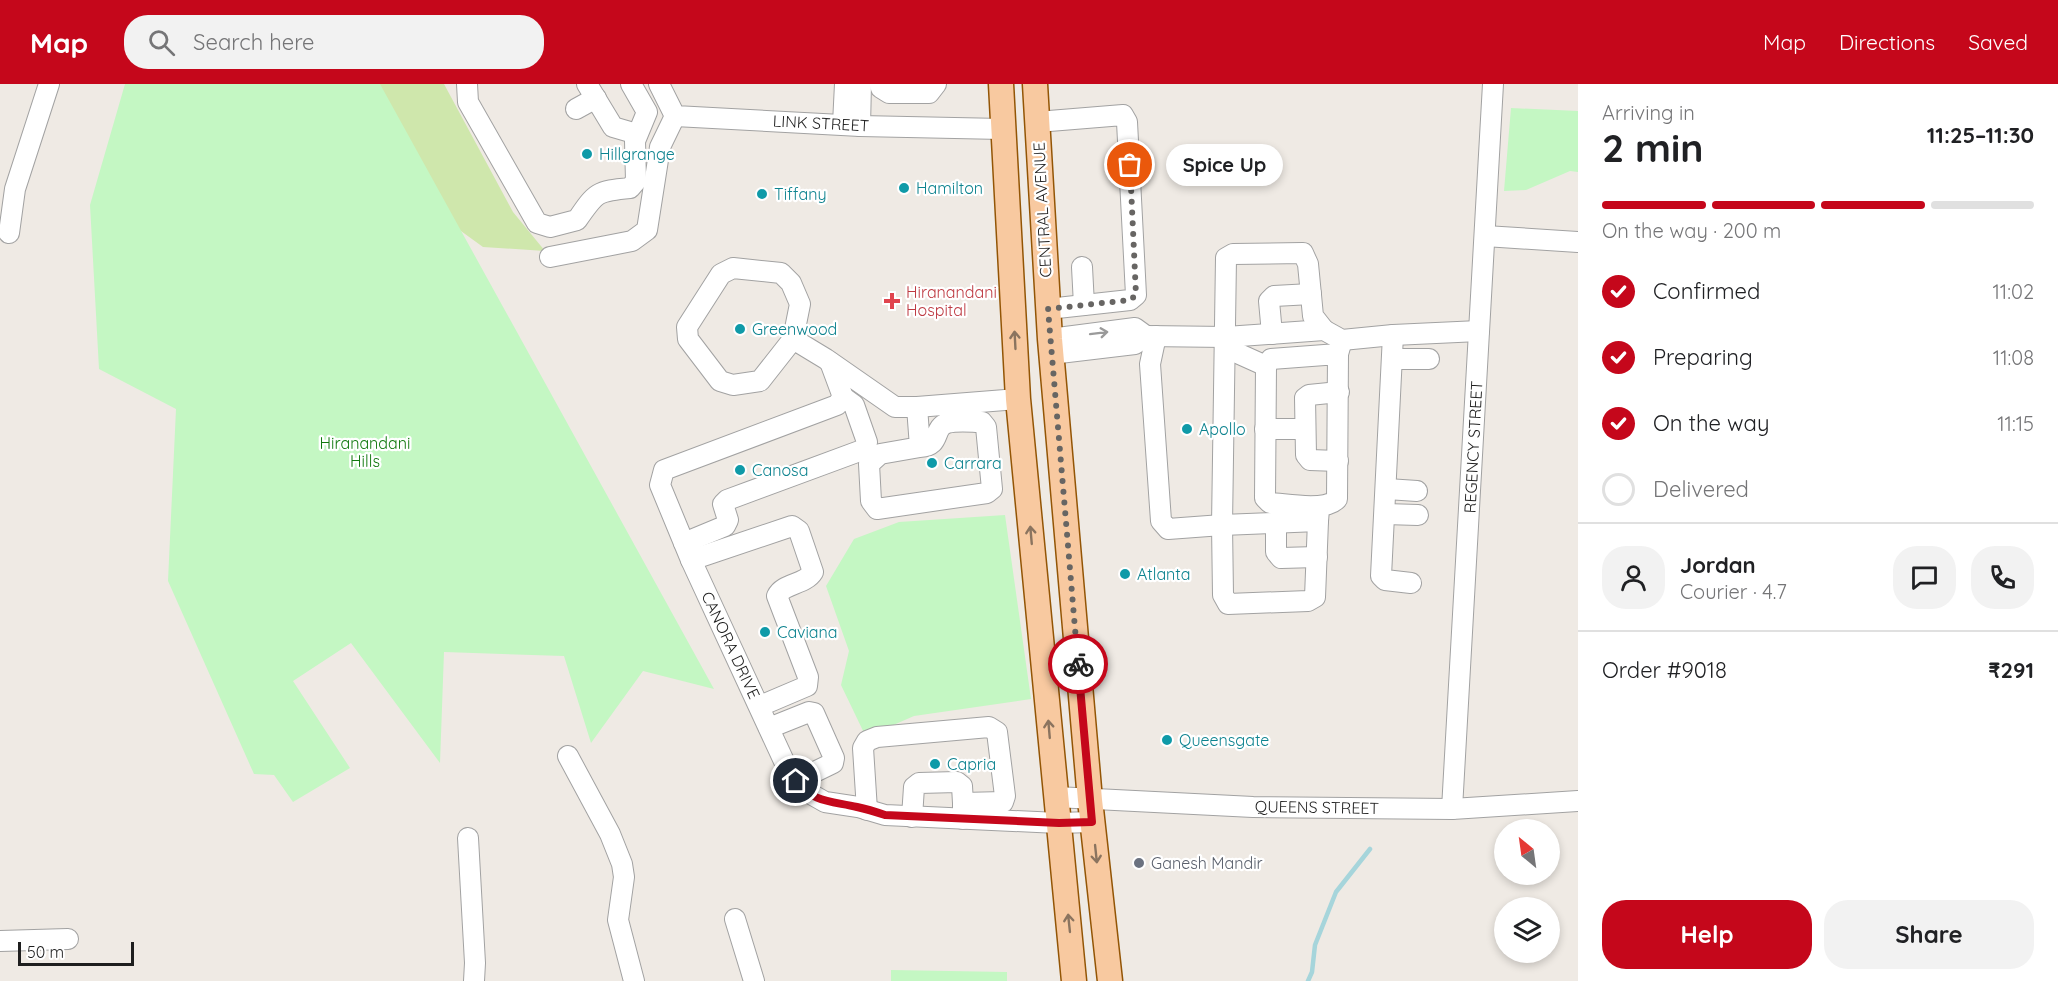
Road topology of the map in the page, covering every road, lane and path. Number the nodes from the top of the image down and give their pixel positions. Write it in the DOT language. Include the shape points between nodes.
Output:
graph roads {
  1 [pos="49,84"];
  2 [pos="467,84"];
  3 [pos="631,84"];
  4 [pos="659,84"];
  5 [pos="845,84"];
  6 [pos="861,84"];
  7 [pos="880,84"];
  8 [pos="936,84"];
  9 [pos="1001,84"];
  10 [pos="1035,84"];
  11 [pos="1493,84"];
  12 [pos="592,91"];
  13 [pos="576,109"];
  14 [pos="675,116"];
  15 [pos="1037,122"];
  16 [pos="852,125"];
  17 [pos="1002,129"];
  18 [pos="637,134"];
  19 [pos="9,180"];
  20 [pos="9,233"];
  21 [pos="1485,236"];
  22 [pos="1578,242"];
  23 [pos="550,257"];
  24 [pos="1082,267"];
  25 [pos="1311,294"];
  26 [pos="1084,305"];
  27 [pos="1048,309"];
  28 [pos="1324,330"];
  29 [pos="1479,331"];
  30 [pos="1272,334"];
  31 [pos="1393,335"];
  32 [pos="1151,336"];
  33 [pos="792,339"];
  34 [pos="1226,343"];
  35 [pos="1051,347"];
  36 [pos="1340,347"];
  37 [pos="1392,359"];
  38 [pos="1429,359"];
  39 [pos="830,362"];
  40 [pos="1266,366"];
  41 [pos="1339,392"];
  42 [pos="843,397"];
  43 [pos="1018,399"];
  44 [pos="916,407"];
  45 [pos="1265,429"];
  46 [pos="1305,429"];
  47 [pos="920,447"];
  48 [pos="1338,461"];
  49 [pos="1387,489"];
  50 [pos="1417,491"];
  51 [pos="1319,513"];
  52 [pos="1385,514"];
  53 [pos="1418,515"];
  54 [pos="1276,522"];
  55 [pos="1222,525"];
  56 [pos="688,552"];
  57 [pos="1317,557"];
  58 [pos="1411,583"];
  59 [pos="760,706"];
  60 [pos="769,728"];
  61 [pos="568,756"];
  62 [pos="796,781"];
  63 [pos="1056,796"];
  64 [pos="1578,801"];
  65 [pos="1452,809"];
  66 [pos="867,810"];
  67 [pos="963,811"];
  68 [pos="1091,811"];
  69 [pos="912,817"];
  70 [pos="1059,823"];
  71 [pos="468,838"];
  72 [pos="735,919"];
  73 [pos="68,939"];
  74 [pos="0,941"];
  75 [pos="474,981"];
  76 [pos="634,981"];
  77 [pos="754,981"];
  78 [pos="1074,981"];
  79 [pos="1110,981"];
  1 -- 19 [label="street"];
  2 -- 18 [label="street" via="468,102 537,223 543,225 577,220 590,200 602,191 630,188 636,181"];
  3 -- 18 [label="street" via="647,112"];
  4 -- 14 [label="street"];
  5 -- 16 [label="street"];
  6 -- 16 [label="street"];
  7 -- 8 [label="street" via="889,93 930,93"];
  9 -- 17 [label="main road, CENTRAL AVENUE"];
  10 -- 15 [label="main road, CENTRAL AVENUE"];
  11 -- 21 [label="street, REGENCY STREET"];
  12 -- 13 [label="street"];
  12 -- 18 [label="street" via="613,128"];
  14 -- 16 [label="street, LINK STREET"];
  14 -- 23 [label="street" via="660,147 647,230 632,241"];
  15 -- 26 [label="street" via="1072,127 1123,115 1127,122 1136,295 1130,300"];
  15 -- 27 [label="main road, CENTRAL AVENUE"];
  16 -- 17 [label="street, LINK STREET"];
  43 -- 17 [label="main road, CENTRAL AVENUE, one-way"];
  19 -- 20 [label="street"];
  21 -- 22 [label="street"];
  21 -- 29 [label="street, REGENCY STREET"];
  24 -- 26 [label="street"];
  25 -- 28 [label="street" via="1313,316"];
  25 -- 30 [label="street" via="1275,296 1269,301"];
  25 -- 34 [label="street" via="1304,253 1233,254 1226,258"];
  26 -- 27 [label="street"];
  27 -- 35 [label="main road, CENTRAL AVENUE"];
  28 -- 30 [label="street"];
  28 -- 36 [label="street"];
  29 -- 31 [label="street"];
  29 -- 65 [label="street, REGENCY STREET"];
  30 -- 34 [label="street"];
  31 -- 36 [label="street"];
  31 -- 37 [label="street"];
  32 -- 34 [label="street"];
  32 -- 35 [label="street" via="1135,328"];
  32 -- 55 [label="street" via="1161,521 1168,530"];
  33 -- 33 [label="street" via="760,381 733,385 720,381 688,339 687,327 721,274 733,267 781,273 791,283 800,304"];
  33 -- 39 [label="street"];
  34 -- 40 [label="street"];
  34 -- 55 [label="street"];
  35 -- 68 [label="main road, CENTRAL AVENUE"];
  36 -- 40 [label="street" via="1271,359"];
  36 -- 41 [label="street"];
  37 -- 38 [label="street"];
  37 -- 49 [label="street"];
  39 -- 42 [label="street"];
  39 -- 44 [label="street" via="895,407"];
  40 -- 45 [label="street"];
  41 -- 46 [label="street" via="1305,398"];
  41 -- 48 [label="street"];
  42 -- 56 [label="street" via="854,405 867,442 865,449 727,500 723,504 728,520 725,526"];
  42 -- 56 [label="street, CANORA DRIVE" via="837,405 664,470 660,485"];
  43 -- 44 [label="street"];
  63 -- 43 [label="main road, CENTRAL AVENUE, one-way"];
  44 -- 47 [label="street"];
  45 -- 46 [label="street"];
  45 -- 51 [label="street" via="1265,498 1270,503"];
  46 -- 48 [label="street" via="1306,455 1310,460"];
  47 -- 47 [label="street" via="880,454 869,464 871,501 877,509 987,493 992,489 986,427 982,422 946,423 933,443"];
  48 -- 51 [label="street" via="1337,499"];
  49 -- 50 [label="street"];
  49 -- 52 [label="street"];
  51 -- 54 [label="street"];
  51 -- 57 [label="street"];
  52 -- 53 [label="street"];
  52 -- 58 [label="street" via="1381,576"];
  54 -- 55 [label="street"];
  54 -- 57 [label="street" via="1276,552 1281,558"];
  55 -- 57 [label="street" via="1223,595 1228,604 1308,601 1315,597"];
  56 -- 59 [label="street, CANORA DRIVE"];
  56 -- 59 [label="street" via="792,526 799,531 813,572 810,578 779,591 777,596 808,677 807,686"];
  59 -- 60 [label="street, CANORA DRIVE"];
  60 -- 62 [label="street, CANORA DRIVE"];
  60 -- 62 [label="street" via="814,712 833,763"];
  61 -- 76 [label="street" via="622,864 618,920"];
  62 -- 66 [label="street, CANORA DRIVE" via="825,802"];
  63 -- 68 [label="street, QUEENS STREET"];
  63 -- 70 [label="main road, CENTRAL AVENUE"];
  64 -- 65 [label="street, QUEENS STREET"];
  65 -- 68 [label="street, QUEENS STREET" via="1253,807"];
  66 -- 67 [label="street" via="863,748 867,741 989,727 997,732 1005,796 1003,802"];
  66 -- 69 [label="street, CANORA DRIVE"];
  67 -- 69 [label="street, CANORA DRIVE"];
  67 -- 69 [label="street" via="962,786 957,782 919,783 914,787"];
  67 -- 70 [label="street, CANORA DRIVE"];
  68 -- 70 [label="street, CANORA DRIVE"];
  68 -- 79 [label="main road, CENTRAL AVENUE, one-way"];
  78 -- 70 [label="main road, CENTRAL AVENUE, one-way"];
  71 -- 75 [label="street"];
  72 -- 77 [label="street"];
  73 -- 74 [label="street"];
}
